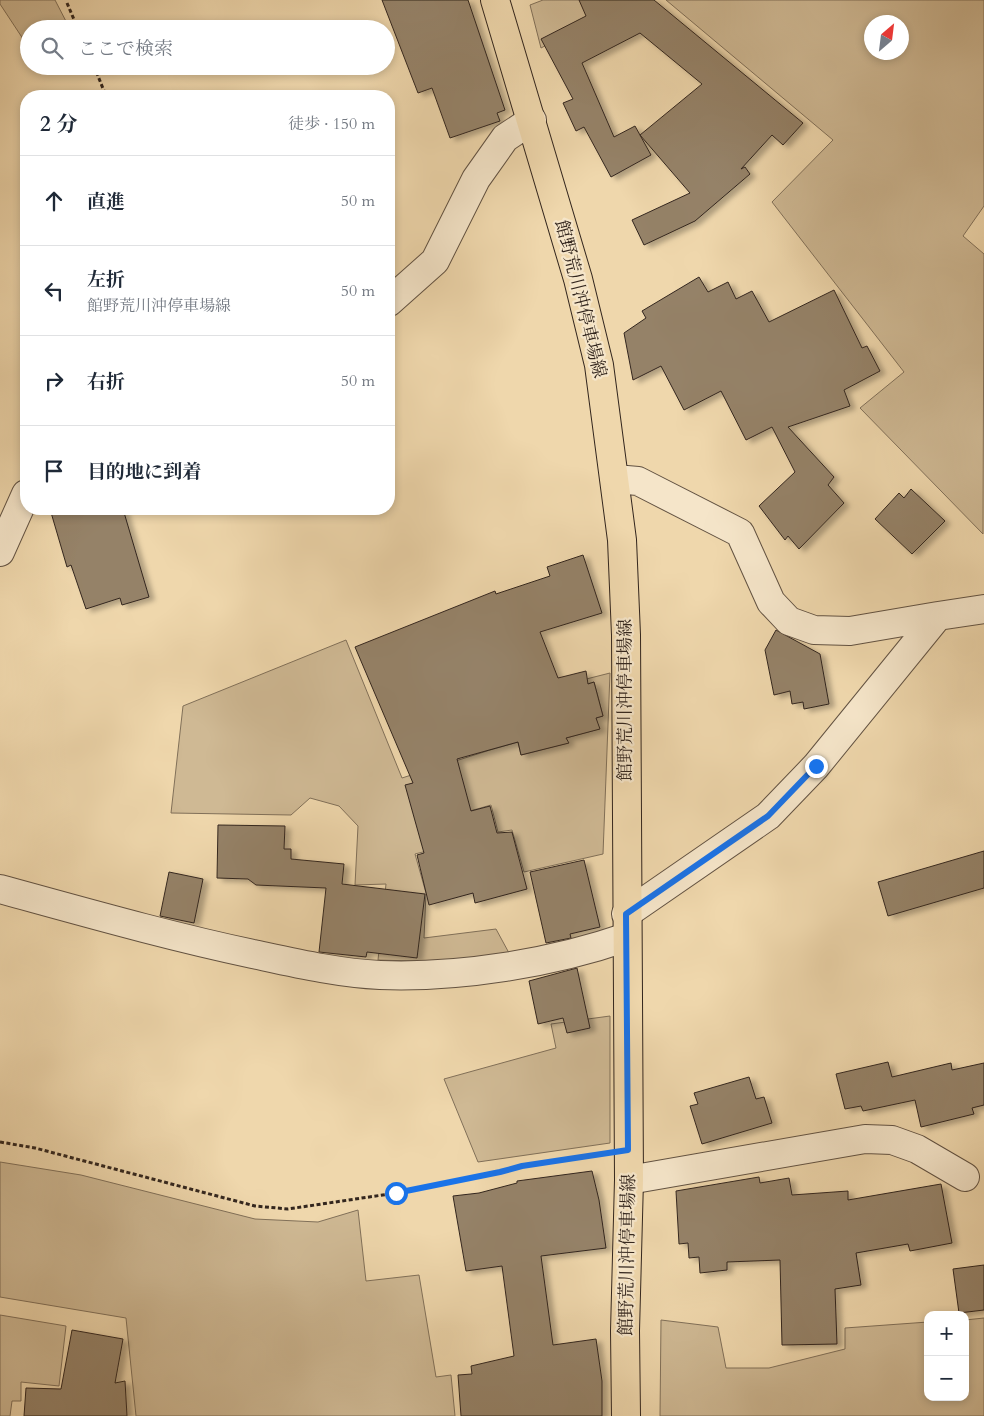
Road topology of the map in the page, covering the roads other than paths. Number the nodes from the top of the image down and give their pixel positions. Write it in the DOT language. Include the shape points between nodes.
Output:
graph roads {
  1 [pos="495,0"];
  2 [pos="532,120"];
  3 [pos="395,297"];
  4 [pos="615,479"];
  5 [pos="20,507"];
  6 [pos="0,552"];
  7 [pos="984,609"];
  8 [pos="938,616"];
  9 [pos="0,889"];
  10 [pos="626,925"];
  11 [pos="965,1177"];
  12 [pos="629,1180"];
  13 [pos="626,1416"];
  1 -- 2 [label="main road, 館野荒川沖停車場線"];
  2 -- 3 [label="street" via="505,138 481,172 434,261"];
  2 -- 4 [label="main road, 館野荒川沖停車場線" via="600,365"];
  4 -- 8 [label="street" via="638,481 740,533 772,602 789,621 814,630 850,631"];
  4 -- 10 [label="main road, 館野荒川沖停車場線" via="622,540 626,635"];
  5 -- 6 [label="street"];
  7 -- 8 [label="street"];
  8 -- 10 [label="street" via="816,766 768,816"];
  9 -- 10 [label="street" via="186,939 312,966 379,975 437,975 596,948"];
  10 -- 12 [label="main road, 館野荒川沖停車場線"];
  11 -- 12 [label="street" via="917,1149 892,1140 865,1139"];
  12 -- 13 [label="main road, 館野荒川沖停車場線"];
}
